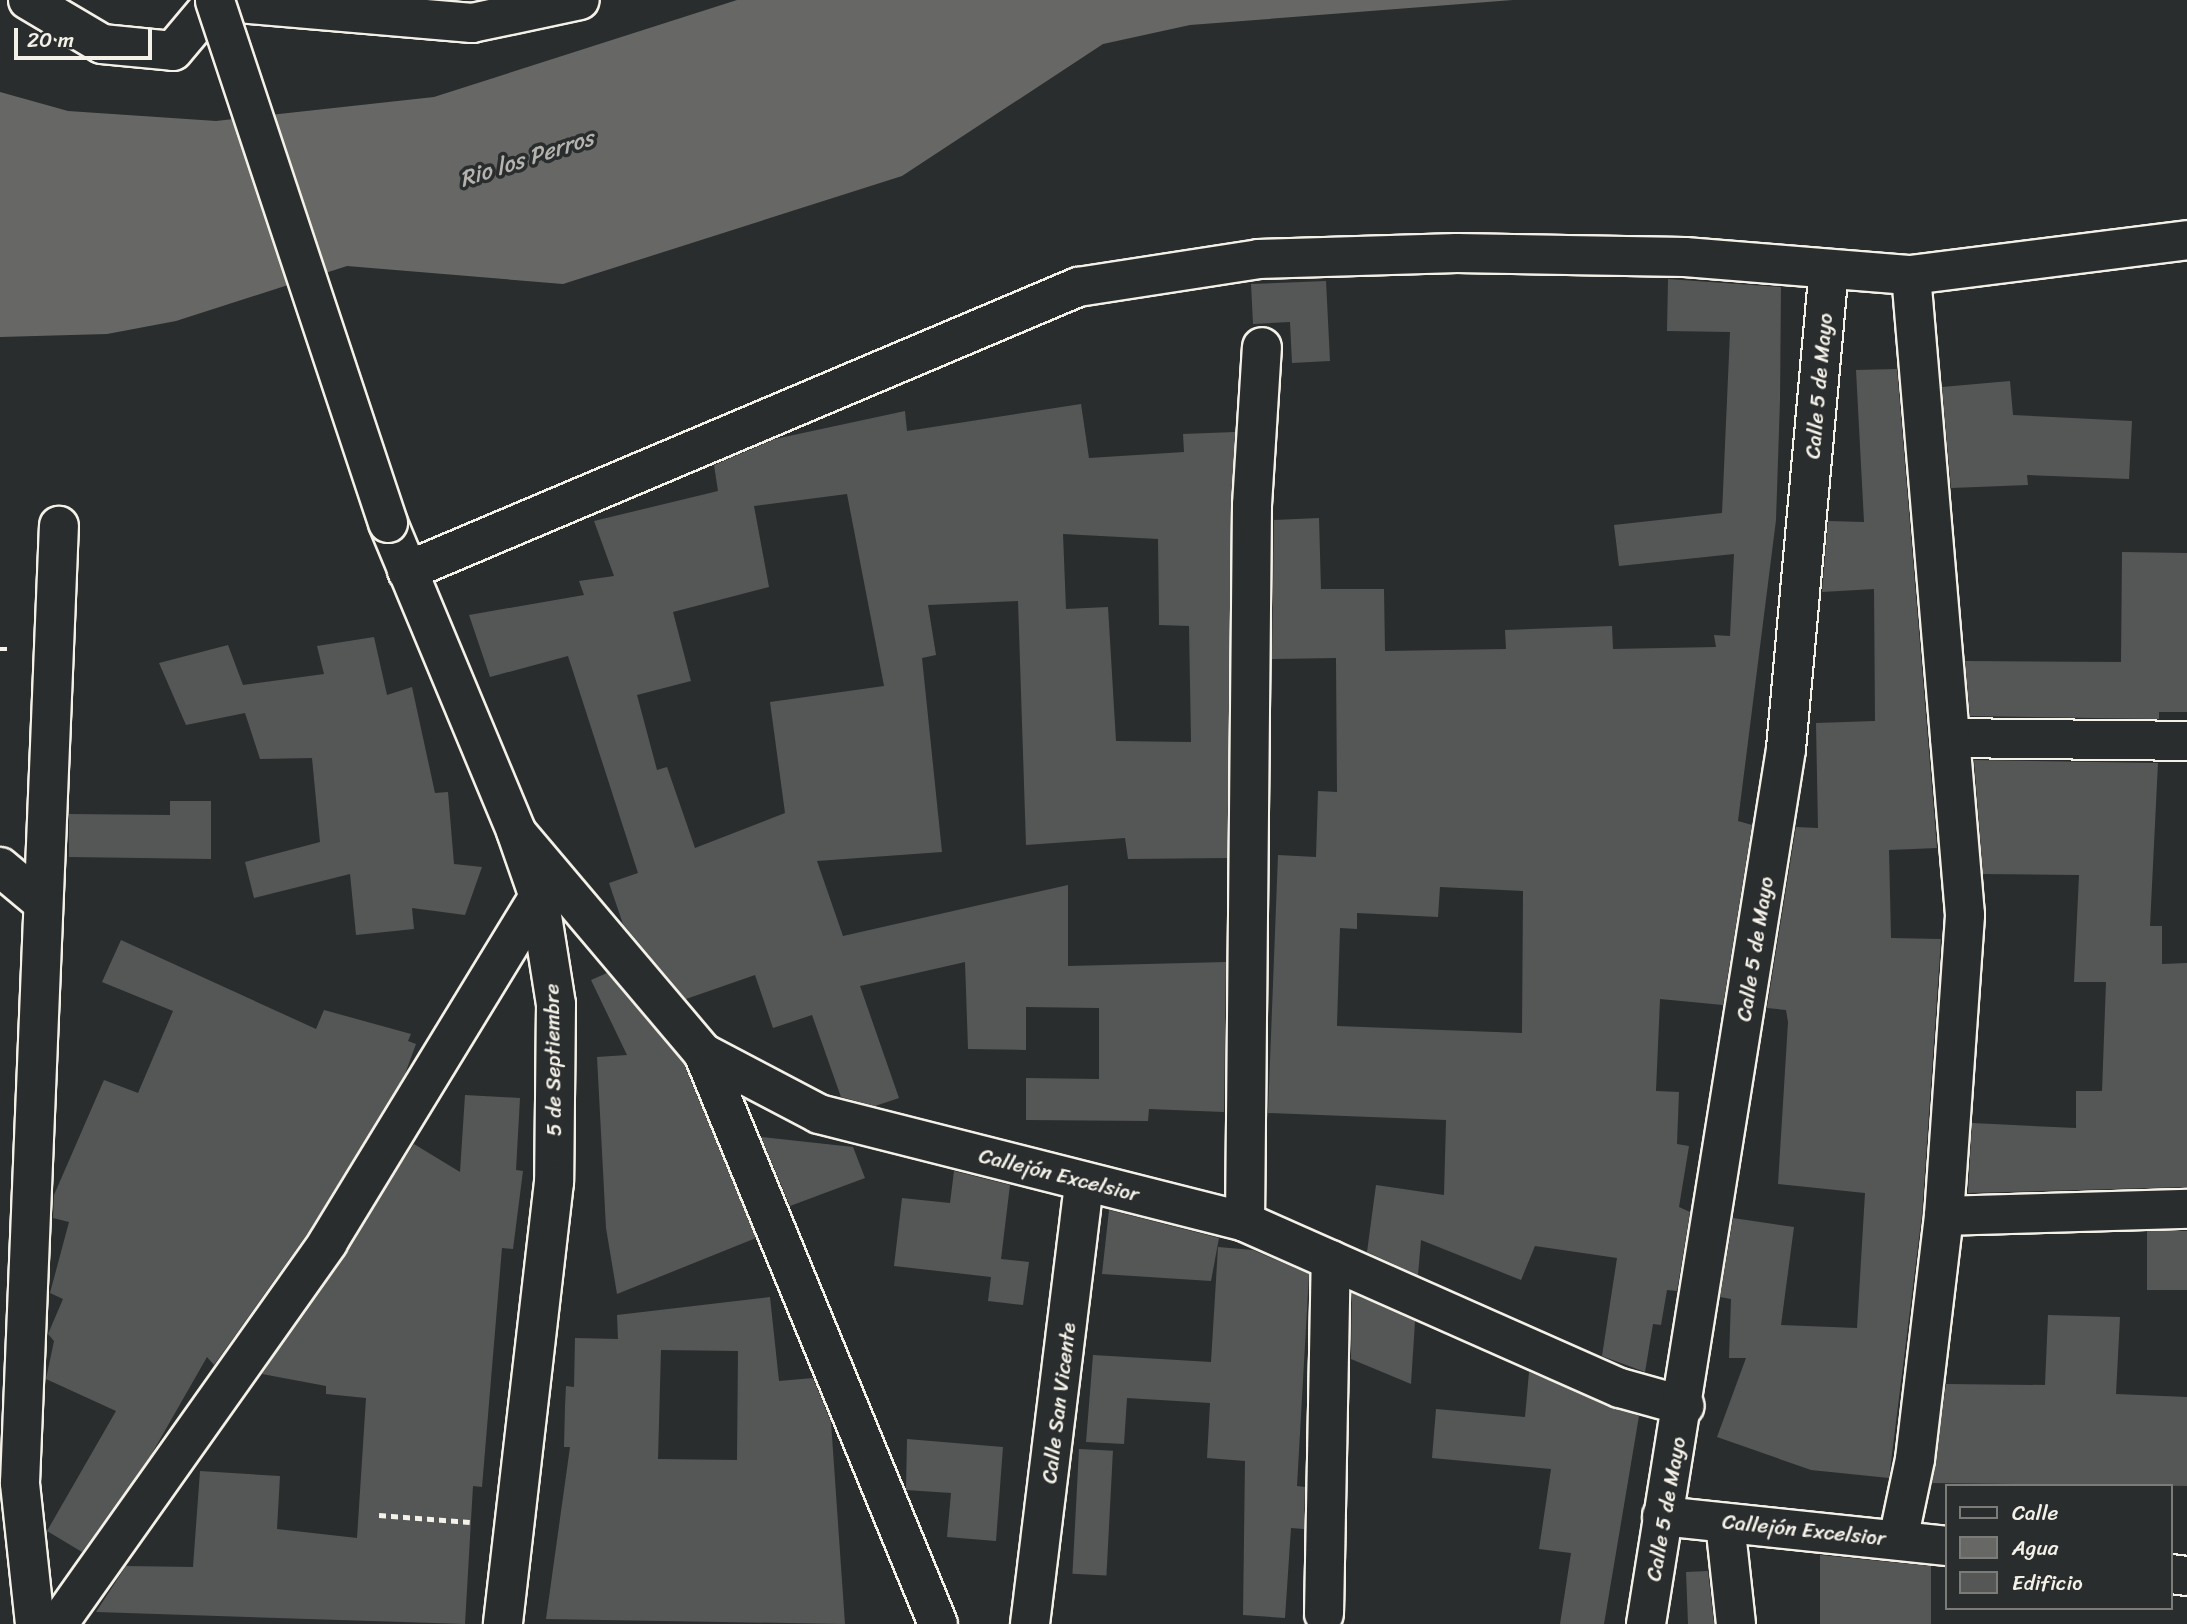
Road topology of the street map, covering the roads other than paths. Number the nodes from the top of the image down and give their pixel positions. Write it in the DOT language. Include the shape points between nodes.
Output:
graph roads {
  1 [pos="28,0"];
  2 [pos="215,0"];
  3 [pos="580,0"];
  4 [pos="2187,240"];
  5 [pos="1829,270"];
  6 [pos="1911,275"];
  7 [pos="1262,347"];
  8 [pos="59,526"];
  9 [pos="407,571"];
  10 [pos="1951,738"];
  11 [pos="2187,741"];
  12 [pos="516,831"];
  13 [pos="0,867"];
  14 [pos="538,897"];
  15 [pos="42,902"];
  16 [pos="702,1053"];
  17 [pos="1084,1182"];
  18 [pos="2187,1209"];
  19 [pos="1944,1216"];
  20 [pos="1245,1222"];
  21 [pos="1331,1260"];
  22 [pos="1685,1406"];
  23 [pos="1661,1516"];
  24 [pos="1725,1523"];
  25 [pos="1898,1539"];
  26 [pos="1946,1546"];
  27 [pos="1324,1614"];
  28 [pos="35,1624"];
  29 [pos="58,1624"];
  30 [pos="503,1624"];
  31 [pos="938,1624"];
  32 [pos="1030,1624"];
  33 [pos="1646,1624"];
  34 [pos="1736,1624"];
  1 -- 2 [label="street" via="102,44 173,51"];
  2 -- 3 [label="street" via="472,23"];
  2 -- 9 [label="street, 5 de Septiembre, bridge"];
  4 -- 6 [label="street"];
  5 -- 6 [label="street"];
  5 -- 9 [label="street" via="1685,257 1457,253 1258,259 1078,287"];
  5 -- 22 [label="street, Calle 5 de Mayo" via="1786,749"];
  6 -- 10 [label="street"];
  7 -- 20 [label="street" via="1252,505"];
  8 -- 15 [label="street"];
  9 -- 12 [label="street, 5 de Septiembre"];
  10 -- 11 [label="street"];
  10 -- 19 [label="street" via="1965,915"];
  12 -- 14 [label="street, 5 de Septiembre"];
  12 -- 16 [label="street, Callejón Excelsior"];
  13 -- 15 [label="street"];
  14 -- 29 [label="street" via="328,1242"];
  14 -- 30 [label="street, 5 de Septiembre" via="556,1004 554,1182"];
  15 -- 28 [label="street" via="20,1483"];
  16 -- 17 [label="street, Callejón Excelsior" via="819,1114"];
  16 -- 31 [label="street"];
  17 -- 20 [label="street, Callejón Excelsior"];
  17 -- 32 [label="street, Calle San Vicente"];
  18 -- 19 [label="street"];
  19 -- 25 [label="street" via="1915,1459"];
  20 -- 21 [label="street, Callejón Excelsior"];
  21 -- 22 [label="street, Callejón Excelsior" via="1620,1388"];
  21 -- 27 [label="street"];
  22 -- 23 [label="street, Calle 5 de Mayo"];
  23 -- 24 [label="street, Callejón Excelsior"];
  23 -- 33 [label="street, Calle 5 de Mayo"];
  24 -- 25 [label="street, Callejón Excelsior"];
  24 -- 34 [label="street"];
  25 -- 26 [label="street, Callejón Excelsior"];
}
